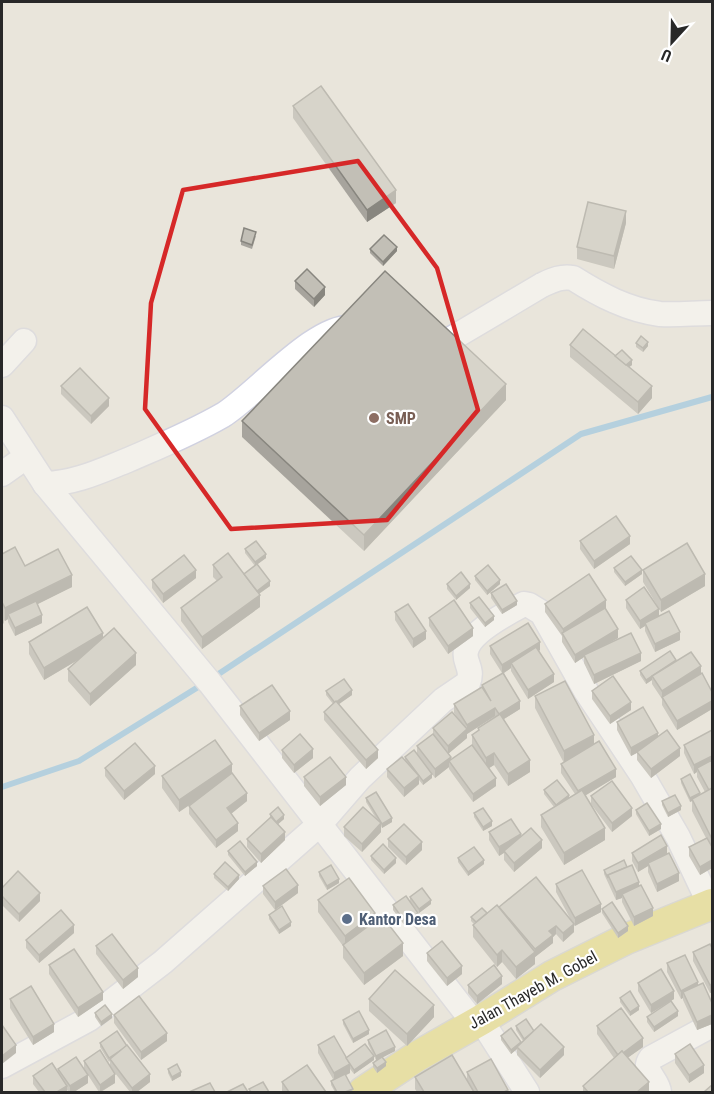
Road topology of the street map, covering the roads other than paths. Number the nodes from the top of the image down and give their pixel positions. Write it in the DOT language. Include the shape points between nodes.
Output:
graph roads {
  1 [pos="712,313"];
  2 [pos="375,337"];
  3 [pos="24,341"];
  4 [pos="403,351"];
  5 [pos="2,364"];
  6 [pos="2,418"];
  7 [pos="26,458"];
  8 [pos="2,474"];
  9 [pos="45,484"];
  10 [pos="321,823"];
  11 [pos="712,906"];
  12 [pos="478,1021"];
  13 [pos="712,1025"];
  14 [pos="2,1066"];
  15 [pos="363,1092"];
  16 [pos="527,1092"];
  17 [pos="659,1092"];
  1 -- 4 [label="street" via="643,311 619,304 573,278 557,278 443,343 428,350"];
  2 -- 9 [label="street" via="356,328 338,329 317,339 225,414 177,440 84,478"];
  3 -- 5 [label="street"];
  6 -- 7 [label="street"];
  7 -- 8 [label="street"];
  7 -- 9 [label="street"];
  9 -- 10 [label="street"];
  10 -- 11 [label="street" via="360,778 443,700 468,683 471,673 465,655 469,643 492,623 530,604 542,613 586,691 642,775"];
  10 -- 12 [label="street"];
  10 -- 14 [label="street" via="201,930 89,1019"];
  11 -- 12 [label="main road, Jalan Thayeb M. Gobel" via="626,939 552,976"];
  12 -- 15 [label="main road, Jalan Thayeb M. Gobel"];
  12 -- 16 [label="street"];
  13 -- 17 [label="street" via="647,1063"];
}
